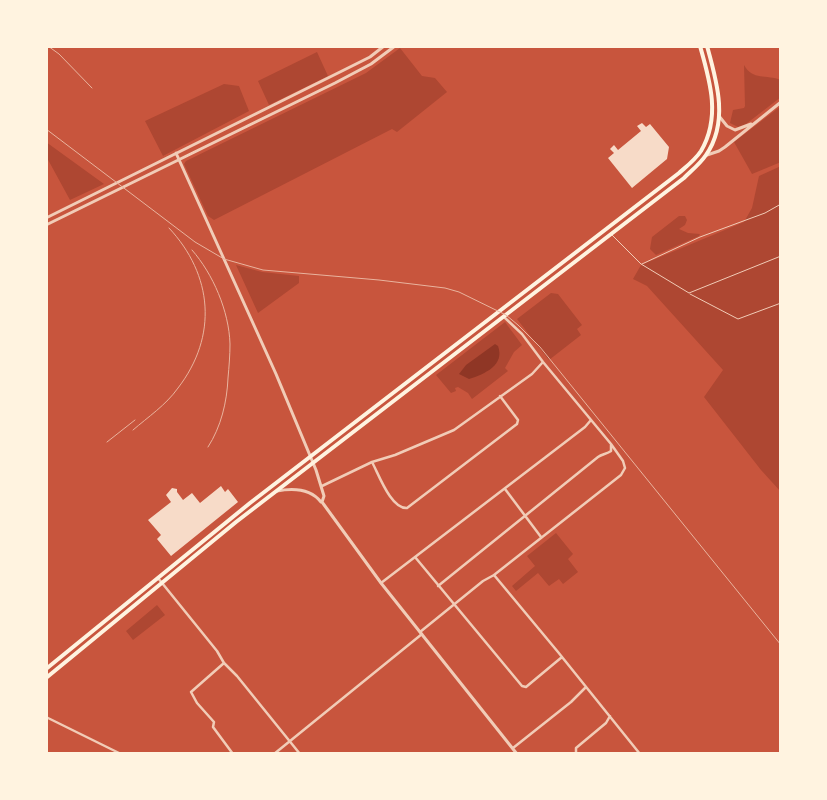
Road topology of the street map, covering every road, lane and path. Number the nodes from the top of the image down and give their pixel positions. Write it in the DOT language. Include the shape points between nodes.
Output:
graph roads {
  1 [pos="384,46"];
  2 [pos="395,46"];
  3 [pos="700,46"];
  4 [pos="707,46"];
  5 [pos="370,57"];
  6 [pos="374,62"];
  7 [pos="781,102"];
  8 [pos="719,115"];
  9 [pos="756,121"];
  10 [pos="176,153"];
  11 [pos="706,155"];
  12 [pos="179,160"];
  13 [pos="781,204"];
  14 [pos="46,218"];
  15 [pos="46,225"];
  16 [pos="610,234"];
  17 [pos="781,256"];
  18 [pos="641,264"];
  19 [pos="689,294"];
  20 [pos="781,303"];
  21 [pos="503,317"];
  22 [pos="543,362"];
  23 [pos="500,396"];
  24 [pos="591,420"];
  25 [pos="611,444"];
  26 [pos="309,457"];
  27 [pos="312,462"];
  28 [pos="372,462"];
  29 [pos="322,486"];
  30 [pos="505,490"];
  31 [pos="276,492"];
  32 [pos="322,502"];
  33 [pos="525,516"];
  34 [pos="541,537"];
  35 [pos="415,557"];
  36 [pos="494,575"];
  37 [pos="157,577"];
  38 [pos="161,582"];
  39 [pos="381,583"];
  40 [pos="438,586"];
  41 [pos="453,604"];
  42 [pos="421,633"];
  43 [pos="562,656"];
  44 [pos="224,663"];
  45 [pos="46,669"];
  46 [pos="46,678"];
  47 [pos="586,687"];
  48 [pos="610,716"];
  49 [pos="46,717"];
  50 [pos="290,741"];
  51 [pos="513,748"];
  52 [pos="121,754"];
  53 [pos="233,754"];
  54 [pos="274,754"];
  55 [pos="300,754"];
  56 [pos="517,754"];
  57 [pos="576,754"];
  58 [pos="640,754"];
  1 -- 5 [label="street"];
  2 -- 6 [label="street"];
  3 -- 26 [label="main road" via="713,102 706,140 692,161"];
  4 -- 8 [label="main road" via="719,93"];
  5 -- 6 [label="street"];
  5 -- 10 [label="street"];
  6 -- 12 [label="street"];
  7 -- 9 [label="street"];
  8 -- 9 [label="street" via="727,126 735,130"];
  8 -- 11 [label="main road" via="716,134"];
  9 -- 11 [label="street" via="719,151"];
  10 -- 12 [label="street"];
  10 -- 14 [label="street"];
  11 -- 16 [label="main road" via="684,178"];
  12 -- 15 [label="street"];
  12 -- 26 [label="street" via="276,374"];
  13 -- 18 [label="lane"];
  16 -- 18 [label="lane"];
  16 -- 21 [label="main road"];
  17 -- 19 [label="lane"];
  18 -- 19 [label="lane"];
  19 -- 20 [label="lane" via="738,318"];
  21 -- 22 [label="street" via="522,334"];
  21 -- 27 [label="main road"];
  22 -- 23 [label="street" via="532,374"];
  22 -- 24 [label="street"];
  23 -- 28 [label="street" via="454,430"];
  23 -- 28 [label="street" via="518,420 517,424 407,508 402,508 388,494"];
  24 -- 25 [label="street"];
  24 -- 30 [label="street"];
  25 -- 33 [label="street" via="611,451 598,457"];
  25 -- 34 [label="street" via="623,460 625,468 621,475"];
  26 -- 27 [label="street"];
  26 -- 37 [label="main road"];
  27 -- 29 [label="street"];
  27 -- 31 [label="main road"];
  28 -- 29 [label="street"];
  29 -- 32 [label="street"];
  30 -- 33 [label="street"];
  30 -- 35 [label="street"];
  31 -- 32 [label="street" via="290,489 310,492"];
  31 -- 38 [label="main road"];
  32 -- 39 [label="street"];
  33 -- 34 [label="street"];
  33 -- 40 [label="street"];
  34 -- 36 [label="street"];
  35 -- 39 [label="street"];
  35 -- 40 [label="street"];
  36 -- 41 [label="street"];
  36 -- 43 [label="street"];
  37 -- 38 [label="street"];
  37 -- 45 [label="main road"];
  38 -- 44 [label="street"];
  38 -- 46 [label="main road"];
  39 -- 42 [label="street"];
  40 -- 41 [label="street"];
  41 -- 42 [label="street"];
  41 -- 43 [label="street" via="522,686 526,687"];
  42 -- 50 [label="street"];
  42 -- 51 [label="street"];
  43 -- 47 [label="street"];
  44 -- 50 [label="street"];
  44 -- 53 [label="street" via="191,692"];
  47 -- 48 [label="street"];
  47 -- 51 [label="street"];
  48 -- 57 [label="street" via="576,748"];
  48 -- 58 [label="street"];
  49 -- 52 [label="street"];
  50 -- 54 [label="street"];
  50 -- 55 [label="street"];
  51 -- 56 [label="street"];
}
